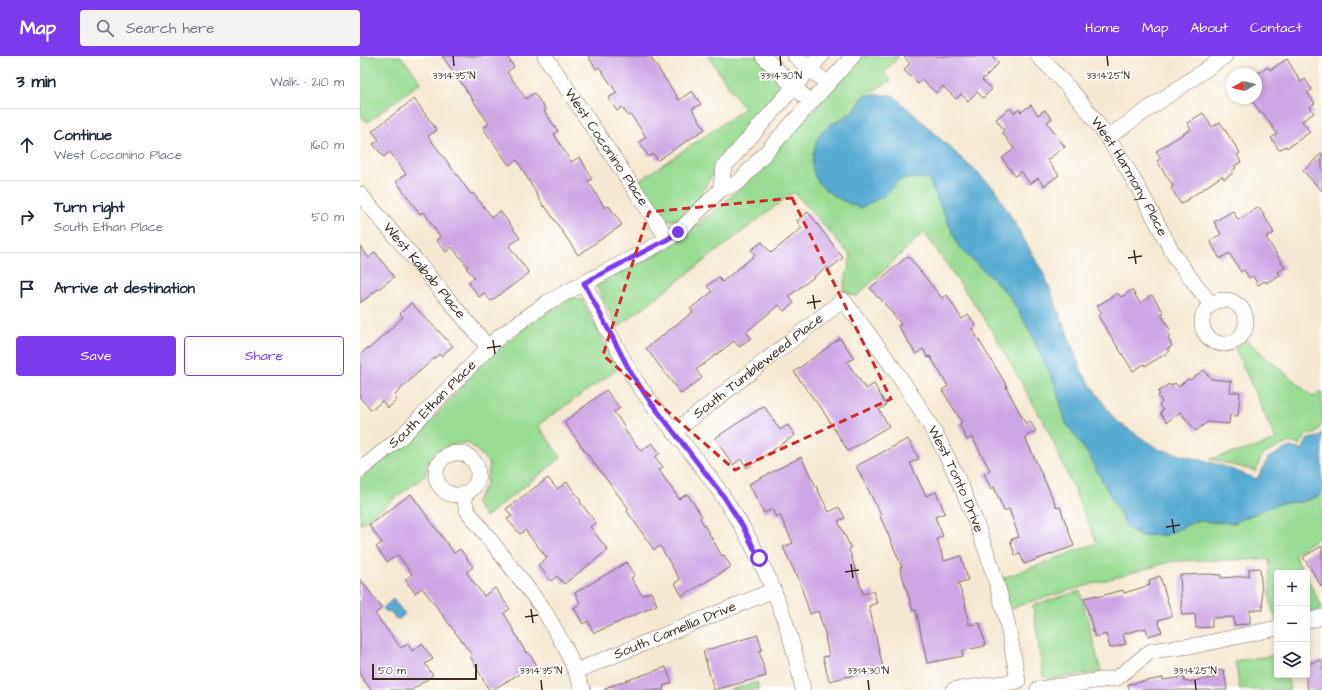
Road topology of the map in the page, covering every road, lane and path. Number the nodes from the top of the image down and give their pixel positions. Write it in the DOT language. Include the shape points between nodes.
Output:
graph roads {
  1 [pos="545,56"];
  2 [pos="762,56"];
  3 [pos="795,56"];
  4 [pos="821,56"];
  5 [pos="853,56"];
  6 [pos="1038,56"];
  7 [pos="1225,56"];
  8 [pos="810,69"];
  9 [pos="828,84"];
  10 [pos="794,87"];
  11 [pos="811,102"];
  12 [pos="1108,137"];
  13 [pos="720,190"];
  14 [pos="360,194"];
  15 [pos="668,239"];
  16 [pos="584,283"];
  17 [pos="843,300"];
  18 [pos="1211,304"];
  19 [pos="489,348"];
  20 [pos="674,432"];
  21 [pos="360,470"];
  22 [pos="463,494"];
  23 [pos="774,590"];
  24 [pos="1322,617"];
  25 [pos="1310,620"];
  26 [pos="1274,629"];
  27 [pos="576,671"];
  28 [pos="1119,684"];
  29 [pos="1038,689"];
  30 [pos="583,690"];
  31 [pos="803,690"];
  32 [pos="953,690"];
  1 -- 15 [label="street, West Coconino Place"];
  2 -- 10 [label="street"];
  3 -- 8 [label="street"];
  4 -- 8 [label="street"];
  5 -- 9 [label="street, South Ethan Place"];
  6 -- 12 [label="street, West Harmony Place" via="1059,75"];
  7 -- 12 [label="street"];
  8 -- 9 [label="street"];
  8 -- 10 [label="street"];
  9 -- 11 [label="street, South Ethan Place"];
  10 -- 11 [label="street"];
  10 -- 13 [label="street" via="724,167"];
  11 -- 13 [label="street, South Ethan Place" via="739,182"];
  12 -- 18 [label="street, West Harmony Place" via="1174,254"];
  13 -- 15 [label="street, South Ethan Place"];
  14 -- 19 [label="street, West Kaibab Place"];
  15 -- 16 [label="street, South Ethan Place"];
  16 -- 19 [label="street, South Ethan Place" via="548,302 500,336"];
  16 -- 20 [label="street" via="631,373"];
  17 -- 20 [label="street, South Tumbleweed Place"];
  17 -- 32 [label="street, West Tonto Drive" via="908,388 940,443 967,499 989,558 1006,619 1018,681"];
  19 -- 21 [label="street, South Ethan Place" via="400,438"];
  20 -- 23 [label="street" via="724,497 743,527"];
  22 -- 27 [label="street" via="467,510 542,607"];
  23 -- 27 [label="street, South Camellia Drive"];
  23 -- 31 [label="street" via="788,629"];
  24 -- 25 [label="street"];
  26 -- 28 [label="street" via="1198,645 1151,651"];
  27 -- 30 [label="street"];
  28 -- 29 [label="street"];
}
